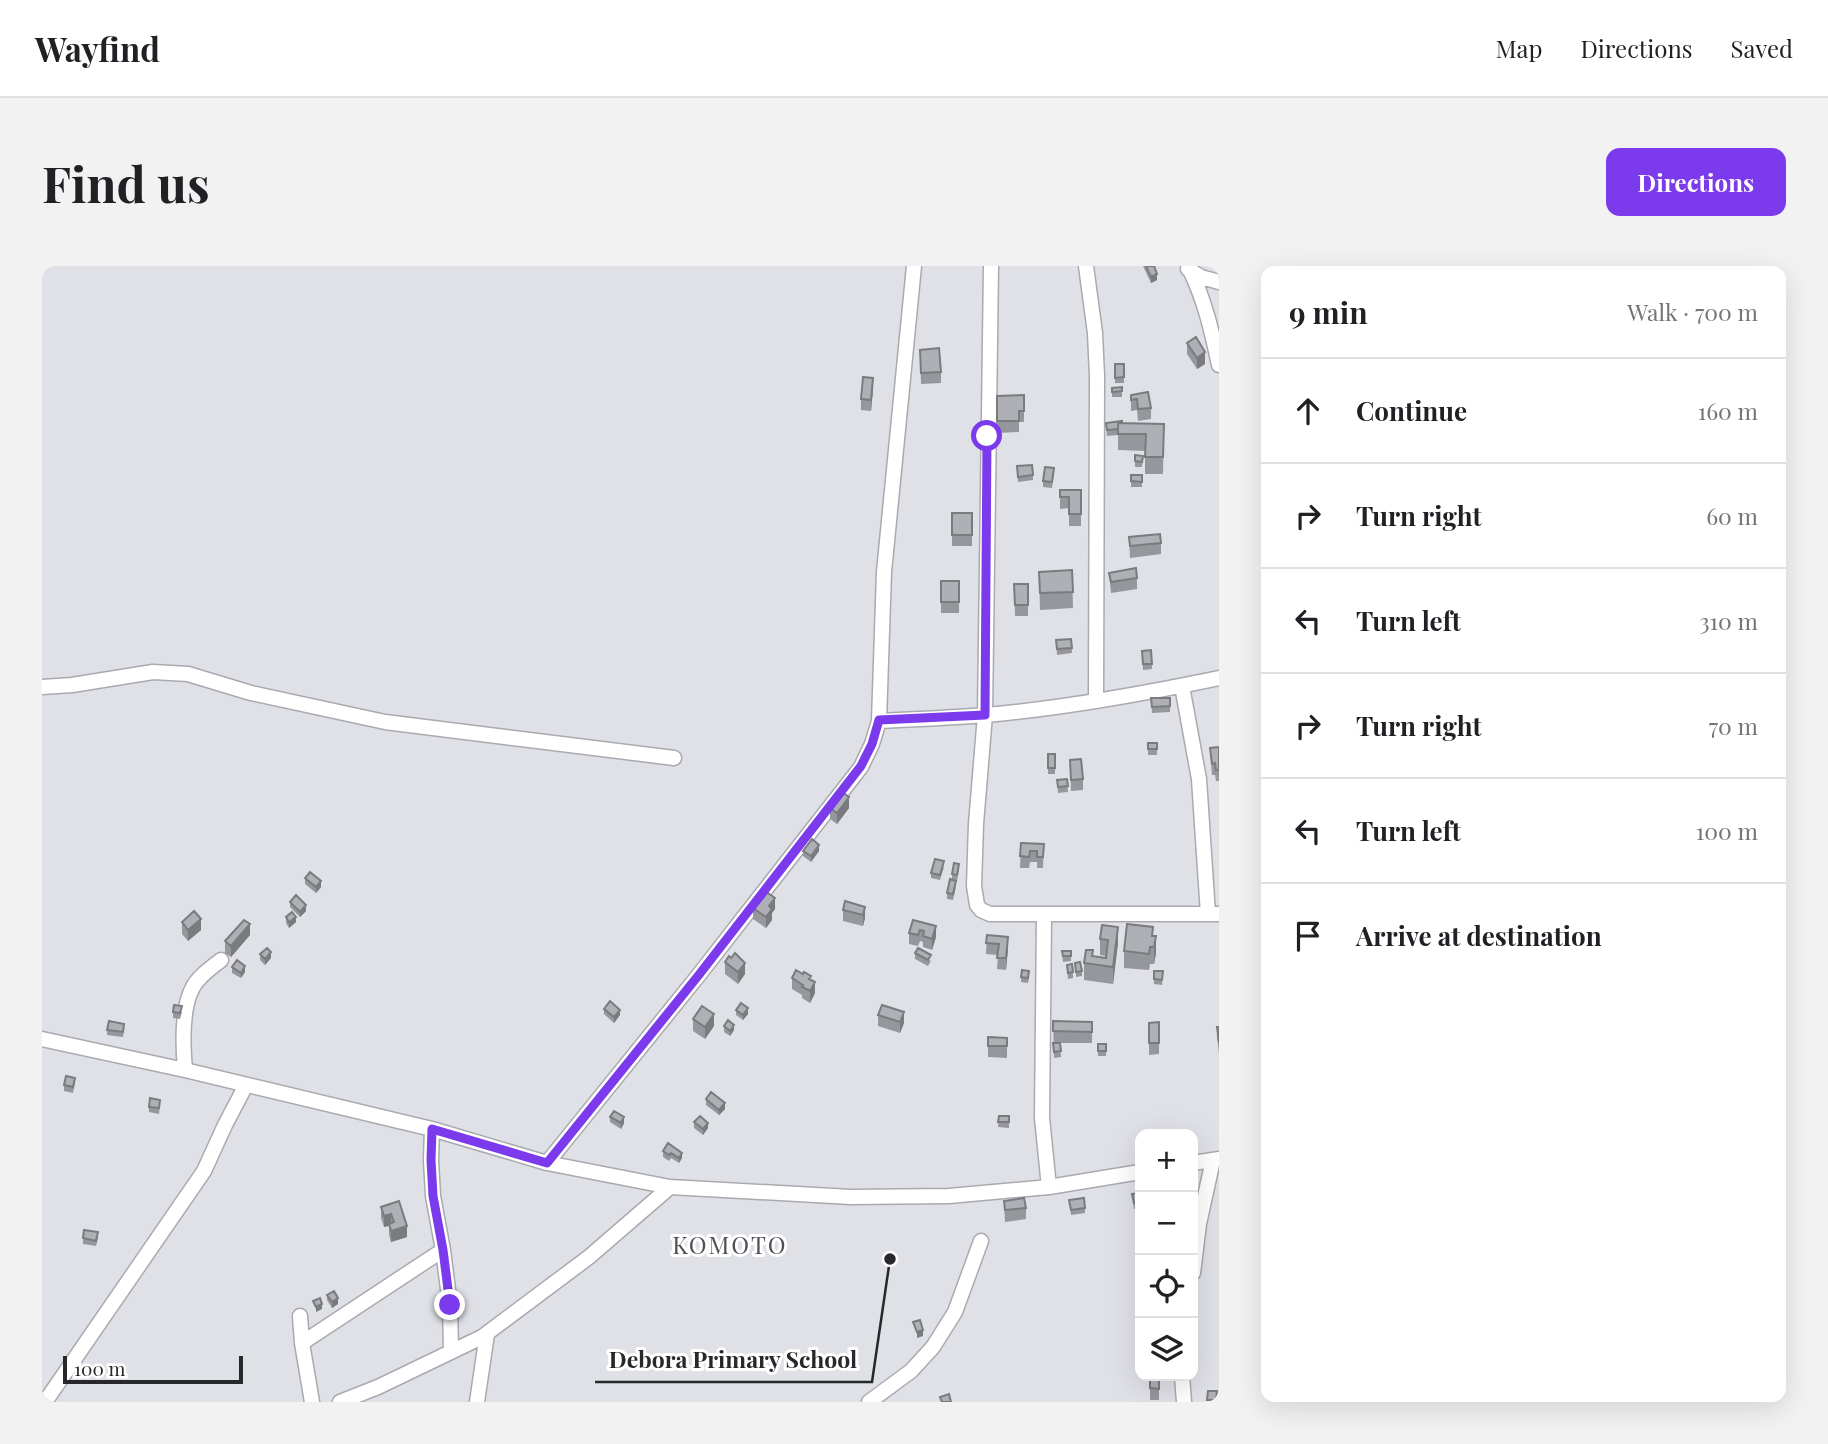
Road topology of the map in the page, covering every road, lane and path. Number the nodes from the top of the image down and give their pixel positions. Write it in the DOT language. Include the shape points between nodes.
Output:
graph roads {
  1 [pos="914,266"];
  2 [pos="991,266"];
  3 [pos="1086,266"];
  4 [pos="1195,270"];
  5 [pos="1219,282"];
  6 [pos="1219,365"];
  7 [pos="1219,678"];
  8 [pos="1182,686"];
  9 [pos="42,687"];
  10 [pos="1096,700"];
  11 [pos="985,715"];
  12 [pos="879,720"];
  13 [pos="674,758"];
  14 [pos="1214,914"];
  15 [pos="1044,915"];
  16 [pos="221,960"];
  17 [pos="42,1039"];
  18 [pos="184,1070"];
  19 [pos="246,1085"];
  20 [pos="432,1129"];
  21 [pos="1216,1159"];
  22 [pos="1198,1162"];
  23 [pos="547,1163"];
  24 [pos="1135,1173"];
  25 [pos="1049,1186"];
  26 [pos="670,1187"];
  27 [pos="981,1241"];
  28 [pos="443,1250"];
  29 [pos="1195,1255"];
  30 [pos="300,1316"];
  31 [pos="487,1334"];
  32 [pos="302,1343"];
  33 [pos="451,1351"];
  34 [pos="1182,1381"];
  35 [pos="45,1402"];
  36 [pos="312,1402"];
  37 [pos="340,1402"];
  38 [pos="477,1402"];
  39 [pos="869,1402"];
  40 [pos="1184,1402"];
  1 -- 12 [label="street" via="884,572"];
  2 -- 11 [label="street"];
  3 -- 10 [label="street" via="1097,376"];
  4 -- 5 [label="street"];
  4 -- 6 [label="street"];
  7 -- 8 [label="street"];
  8 -- 10 [label="street"];
  8 -- 14 [label="street" via="1199,779"];
  9 -- 13 [label="street" via="153,672 188,674 251,693 385,722"];
  10 -- 11 [label="street"];
  11 -- 12 [label="street"];
  11 -- 15 [label="street" via="975,837 977,905 990,914"];
  12 -- 23 [label="street" via="861,766"];
  14 -- 15 [label="street"];
  15 -- 25 [label="street" via="1042,1118"];
  16 -- 18 [label="street" via="200,977 190,994 182,1044"];
  17 -- 18 [label="street"];
  18 -- 19 [label="street"];
  19 -- 20 [label="street"];
  19 -- 35 [label="street" via="204,1171"];
  20 -- 23 [label="street"];
  20 -- 28 [label="street" via="433,1196"];
  21 -- 22 [label="street"];
  21 -- 29 [label="street"];
  23 -- 26 [label="street"];
  24 -- 25 [label="street"];
  25 -- 26 [label="street" via="948,1196 851,1197"];
  26 -- 31 [label="street" via="589,1257"];
  27 -- 39 [label="street" via="955,1312 933,1347 911,1371"];
  28 -- 32 [label="street"];
  28 -- 33 [label="street"];
  30 -- 32 [label="street"];
  31 -- 33 [label="street"];
  31 -- 38 [label="street"];
  32 -- 36 [label="street"];
  33 -- 37 [label="street"];
  34 -- 40 [label="street"];
}
